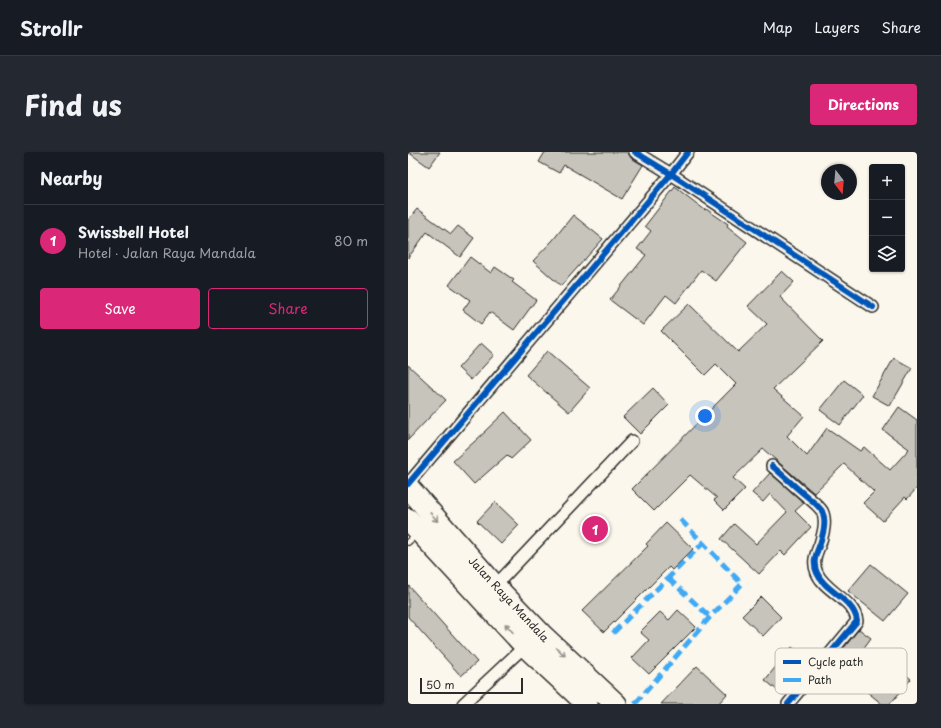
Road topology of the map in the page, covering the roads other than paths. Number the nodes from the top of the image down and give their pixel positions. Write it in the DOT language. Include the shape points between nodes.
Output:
graph roads {
  1 [pos="635,152"];
  2 [pos="688,152"];
  3 [pos="671,174"];
  4 [pos="873,307"];
  5 [pos="632,441"];
  6 [pos="772,466"];
  7 [pos="408,484"];
  8 [pos="408,487"];
  9 [pos="412,531"];
  10 [pos="495,586"];
  11 [pos="526,646"];
  12 [pos="835,648"];
  13 [pos="796,694"];
  14 [pos="463,704"];
  15 [pos="587,704"];
  16 [pos="616,704"];
  17 [pos="788,704"];
  1 -- 3 [label="street"];
  2 -- 3 [label="street"];
  3 -- 4 [label="street"];
  3 -- 7 [label="street"];
  5 -- 10 [label="street"];
  6 -- 12 [label="street" via="822,512 824,534 814,566 824,582 853,609 857,621"];
  8 -- 10 [label="highway, Jalan Raya Mandala, one-way"];
  11 -- 9 [label="highway, Jalan Raya Mandala, one-way"];
  10 -- 16 [label="highway, Jalan Raya Mandala, one-way" via="543,636"];
  11 -- 14 [label="street"];
  11 -- 15 [label="highway, Jalan Raya Mandala"];
  13 -- 17 [label="street"];
}
